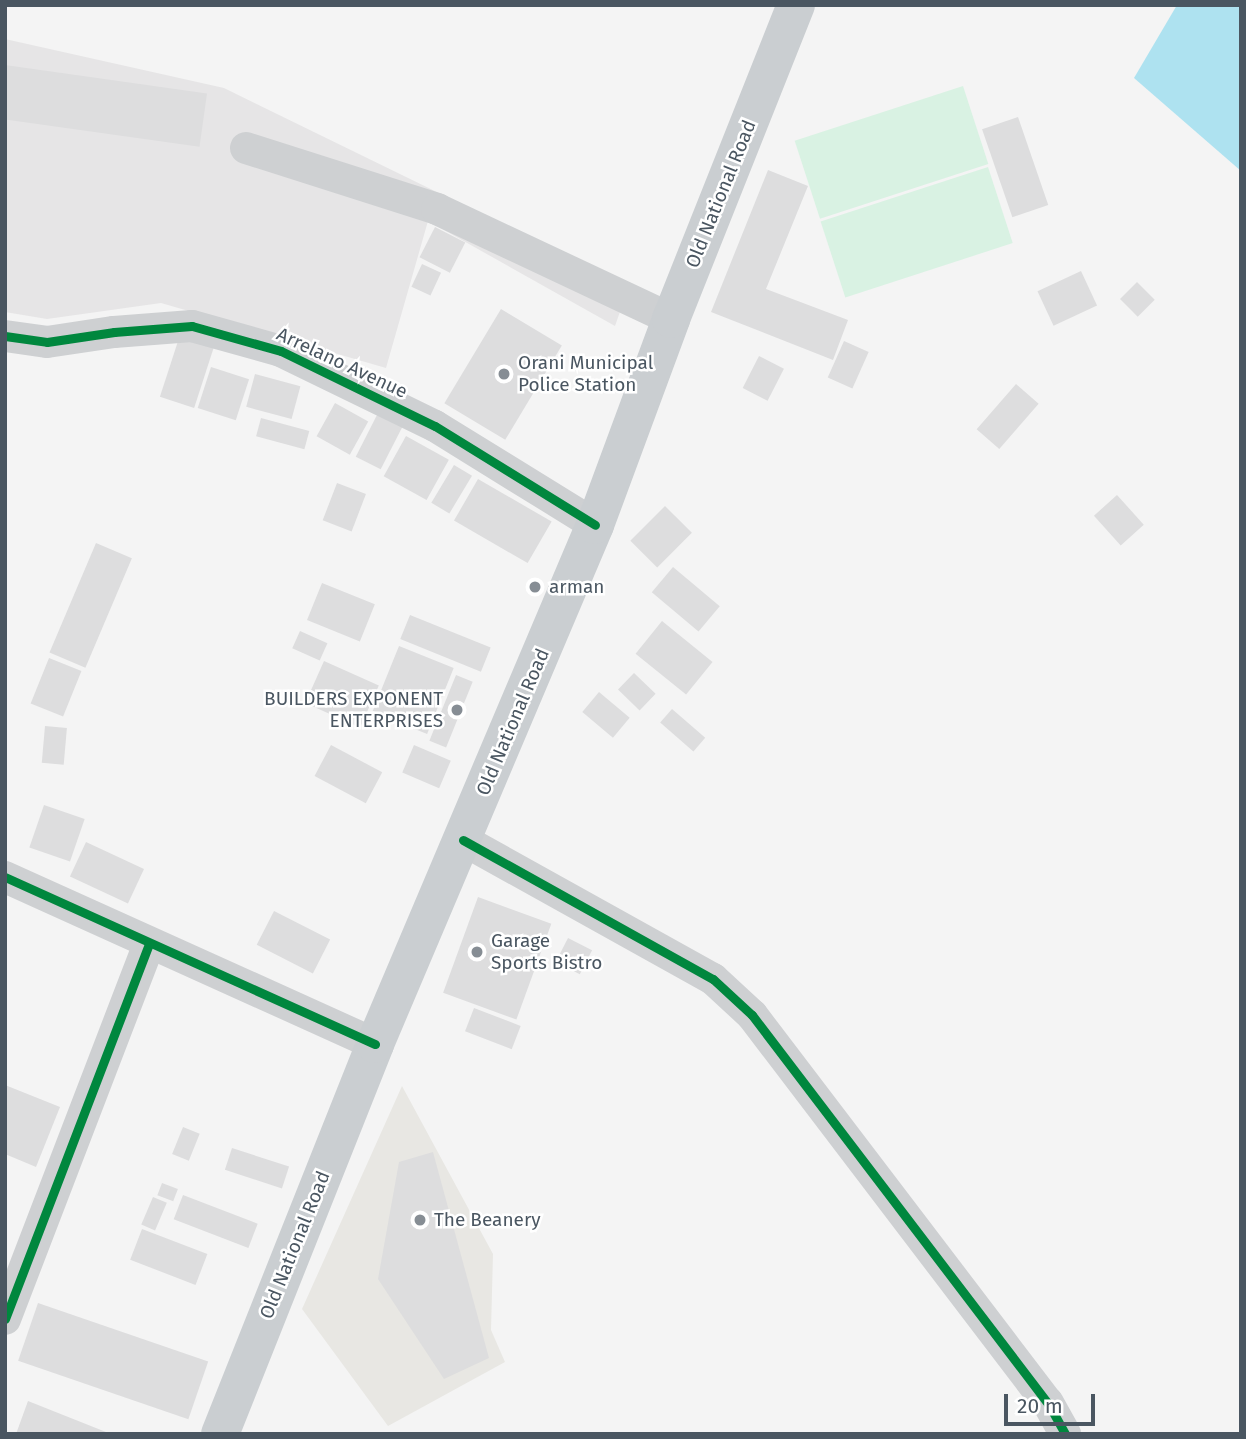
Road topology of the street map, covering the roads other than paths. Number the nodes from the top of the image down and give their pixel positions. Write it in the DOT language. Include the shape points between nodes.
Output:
graph roads {
  1 [pos="796,5"];
  2 [pos="246,148"];
  3 [pos="671,319"];
  4 [pos="5,337"];
  5 [pos="596,525"];
  6 [pos="463,840"];
  7 [pos="5,877"];
  8 [pos="149,944"];
  9 [pos="375,1044"];
  10 [pos="5,1319"];
  11 [pos="220,1434"];
  12 [pos="1065,1434"];
  1 -- 3 [label="main road, Old National Road"];
  2 -- 3 [label="street" via="437,209"];
  3 -- 5 [label="main road, Old National Road"];
  4 -- 5 [label="street, Arrelano Avenue" via="47,342 114,331 192,326 281,351 435,426"];
  5 -- 6 [label="main road, Old National Road"];
  6 -- 9 [label="main road, Old National Road"];
  6 -- 12 [label="street" via="713,979 752,1015 1048,1403"];
  7 -- 8 [label="street"];
  8 -- 9 [label="street"];
  8 -- 10 [label="street"];
  9 -- 11 [label="main road, Old National Road"];
}
